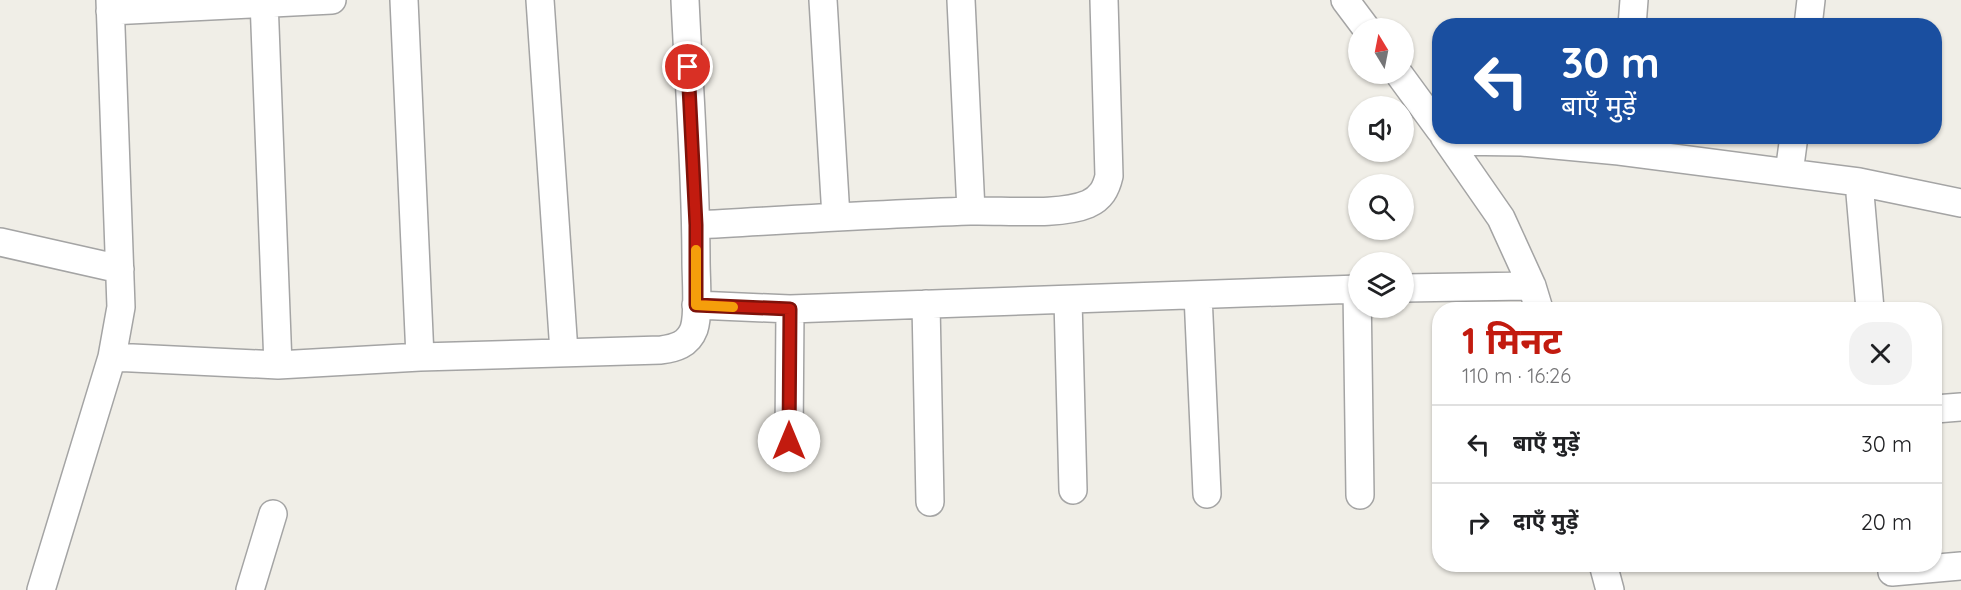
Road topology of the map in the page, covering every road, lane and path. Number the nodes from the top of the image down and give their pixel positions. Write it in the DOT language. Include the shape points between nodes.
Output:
graph roads {
  1 [pos="332,0"];
  2 [pos="404,0"];
  3 [pos="540,0"];
  4 [pos="685,0"];
  5 [pos="823,0"];
  6 [pos="961,0"];
  7 [pos="1104,0"];
  8 [pos="1345,0"];
  9 [pos="1634,0"];
  10 [pos="1811,0"];
  11 [pos="264,2"];
  12 [pos="110,6"];
  13 [pos="1358,18"];
  14 [pos="1633,18"];
  15 [pos="1809,18"];
  16 [pos="1406,84"];
  17 [pos="1432,119"];
  18 [pos="1450,144"];
  19 [pos="1620,144"];
  20 [pos="1793,144"];
  21 [pos="1789,173"];
  22 [pos="1859,182"];
  23 [pos="1961,203"];
  24 [pos="971,211"];
  25 [pos="836,217"];
  26 [pos="696,225"];
  27 [pos="0,242"];
  28 [pos="120,269"];
  29 [pos="1348,289"];
  30 [pos="1414,289"];
  31 [pos="1198,295"];
  32 [pos="1536,297"];
  33 [pos="1068,300"];
  34 [pos="1869,302"];
  35 [pos="926,304"];
  36 [pos="696,305"];
  37 [pos="790,309"];
  38 [pos="1358,318"];
  39 [pos="564,352"];
  40 [pos="112,357"];
  41 [pos="420,357"];
  42 [pos="278,365"];
  43 [pos="1961,407"];
  44 [pos="1942,408"];
  45 [pos="789,441"];
  46 [pos="1073,490"];
  47 [pos="1207,494"];
  48 [pos="1360,495"];
  49 [pos="930,502"];
  50 [pos="273,514"];
  51 [pos="1961,566"];
  52 [pos="1942,568"];
  53 [pos="1605,572"];
  54 [pos="1915,572"];
  55 [pos="1892,575"];
  56 [pos="41,590"];
  57 [pos="250,590"];
  58 [pos="1610,590"];
  1 -- 11 [label="street"];
  2 -- 41 [label="street"];
  3 -- 39 [label="street"];
  4 -- 26 [label="street"];
  5 -- 25 [label="street"];
  6 -- 24 [label="street"];
  7 -- 24 [label="street" via="1110,166 1107,187 1089,204 1074,208"];
  8 -- 13 [label="street"];
  9 -- 14 [label="street"];
  10 -- 15 [label="street"];
  11 -- 12 [label="street"];
  11 -- 42 [label="street"];
  12 -- 28 [label="street"];
  16 -- 17 [label="street"];
  18 -- 32 [label="street" via="1501,218"];
  19 -- 21 [label="street"];
  20 -- 21 [label="street"];
  21 -- 22 [label="street"];
  22 -- 23 [label="street"];
  22 -- 34 [label="street"];
  24 -- 25 [label="street"];
  25 -- 26 [label="street"];
  26 -- 36 [label="street"];
  27 -- 28 [label="street"];
  28 -- 40 [label="street" via="121,307"];
  29 -- 31 [label="street"];
  30 -- 32 [label="street"];
  31 -- 33 [label="street"];
  31 -- 47 [label="street"];
  33 -- 35 [label="street"];
  33 -- 46 [label="street"];
  35 -- 37 [label="street"];
  35 -- 49 [label="street"];
  36 -- 37 [label="street"];
  36 -- 39 [label="street" via="694,329 678,347"];
  37 -- 45 [label="street"];
  38 -- 48 [label="street"];
  39 -- 41 [label="street"];
  40 -- 42 [label="street"];
  40 -- 56 [label="street"];
  41 -- 42 [label="street"];
  43 -- 44 [label="street"];
  50 -- 57 [label="street"];
  51 -- 52 [label="street"];
  53 -- 58 [label="street"];
  54 -- 55 [label="street"];
}
